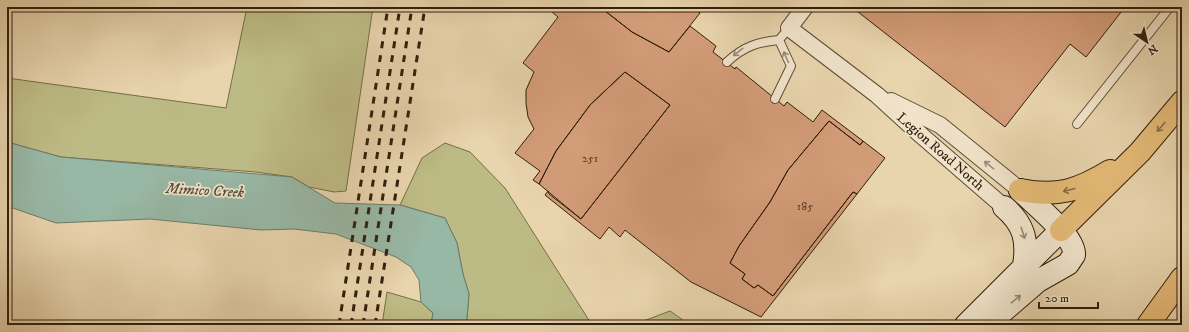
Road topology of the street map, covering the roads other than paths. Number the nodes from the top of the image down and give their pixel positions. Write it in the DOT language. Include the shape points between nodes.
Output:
graph roads {
  1 [pos="806,7"];
  2 [pos="1170,7"];
  3 [pos="789,28"];
  4 [pos="779,40"];
  5 [pos="727,62"];
  6 [pos="877,95"];
  7 [pos="775,99"];
  8 [pos="1182,102"];
  9 [pos="1077,124"];
  10 [pos="1140,152"];
  11 [pos="1020,190"];
  12 [pos="1004,207"];
  13 [pos="1060,230"];
  14 [pos="1024,266"];
  15 [pos="1182,278"];
  16 [pos="966,325"];
  17 [pos="987,325"];
  18 [pos="1148,325"];
  1 -- 3 [label="street"];
  2 -- 9 [label="lane"];
  3 -- 4 [label="lane"];
  3 -- 6 [label="street, Legion Road North"];
  4 -- 5 [label="lane, one-way" via="755,43 743,48"];
  7 -- 4 [label="lane, one-way" via="791,66"];
  11 -- 6 [label="street, Legion Road North, one-way" via="940,125"];
  6 -- 12 [label="street, Legion Road North"];
  8 -- 10 [label="highway, one-way"];
  10 -- 11 [label="highway, one-way" via="1092,182 1074,189 1042,194"];
  10 -- 13 [label="highway"];
  11 -- 13 [label="main road"];
  12 -- 14 [label="main road, one-way" via="1020,222 1026,241"];
  13 -- 14 [label="main road"];
  17 -- 13 [label="main road, one-way" via="1032,285 1068,264 1074,255 1074,247"];
  14 -- 16 [label="main road"];
  15 -- 18 [label="highway"];
}
